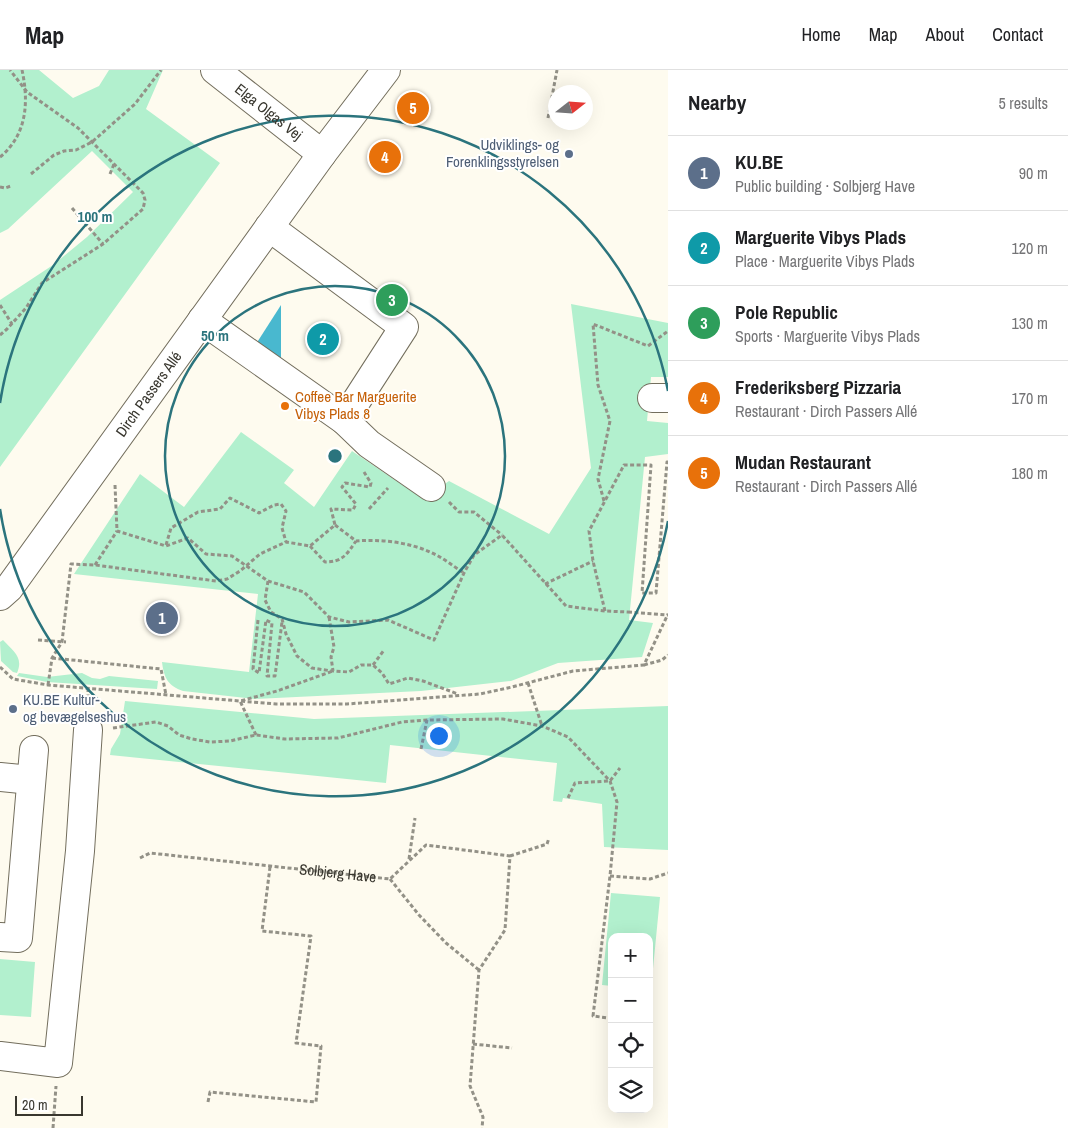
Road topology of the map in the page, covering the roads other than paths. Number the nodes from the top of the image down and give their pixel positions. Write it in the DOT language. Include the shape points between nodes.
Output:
graph roads {
  1 [pos="215,70"];
  2 [pos="386,70"];
  3 [pos="322,154"];
  4 [pos="269,228"];
  5 [pos="202,320"];
  6 [pos="344,420"];
  7 [pos="431,487"];
  8 [pos="0,596"];
  9 [pos="88,730"];
  10 [pos="34,750"];
  11 [pos="0,778"];
  12 [pos="31,780"];
  13 [pos="0,937"];
  14 [pos="0,1056"];
  1 -- 3 [label="street, Elga Olgas Vej"];
  2 -- 3 [label="street, Dirch Passers Allé"];
  3 -- 4 [label="street, Dirch Passers Allé"];
  4 -- 5 [label="street, Dirch Passers Allé"];
  4 -- 6 [label="street" via="404,327"];
  5 -- 6 [label="street"];
  5 -- 8 [label="street, Dirch Passers Allé" via="9,588"];
  6 -- 7 [label="street" via="370,444"];
  9 -- 14 [label="street" via="80,851 58,1063"];
  10 -- 12 [label="street"];
  11 -- 12 [label="street"];
  12 -- 13 [label="street" via="18,938"];
}
